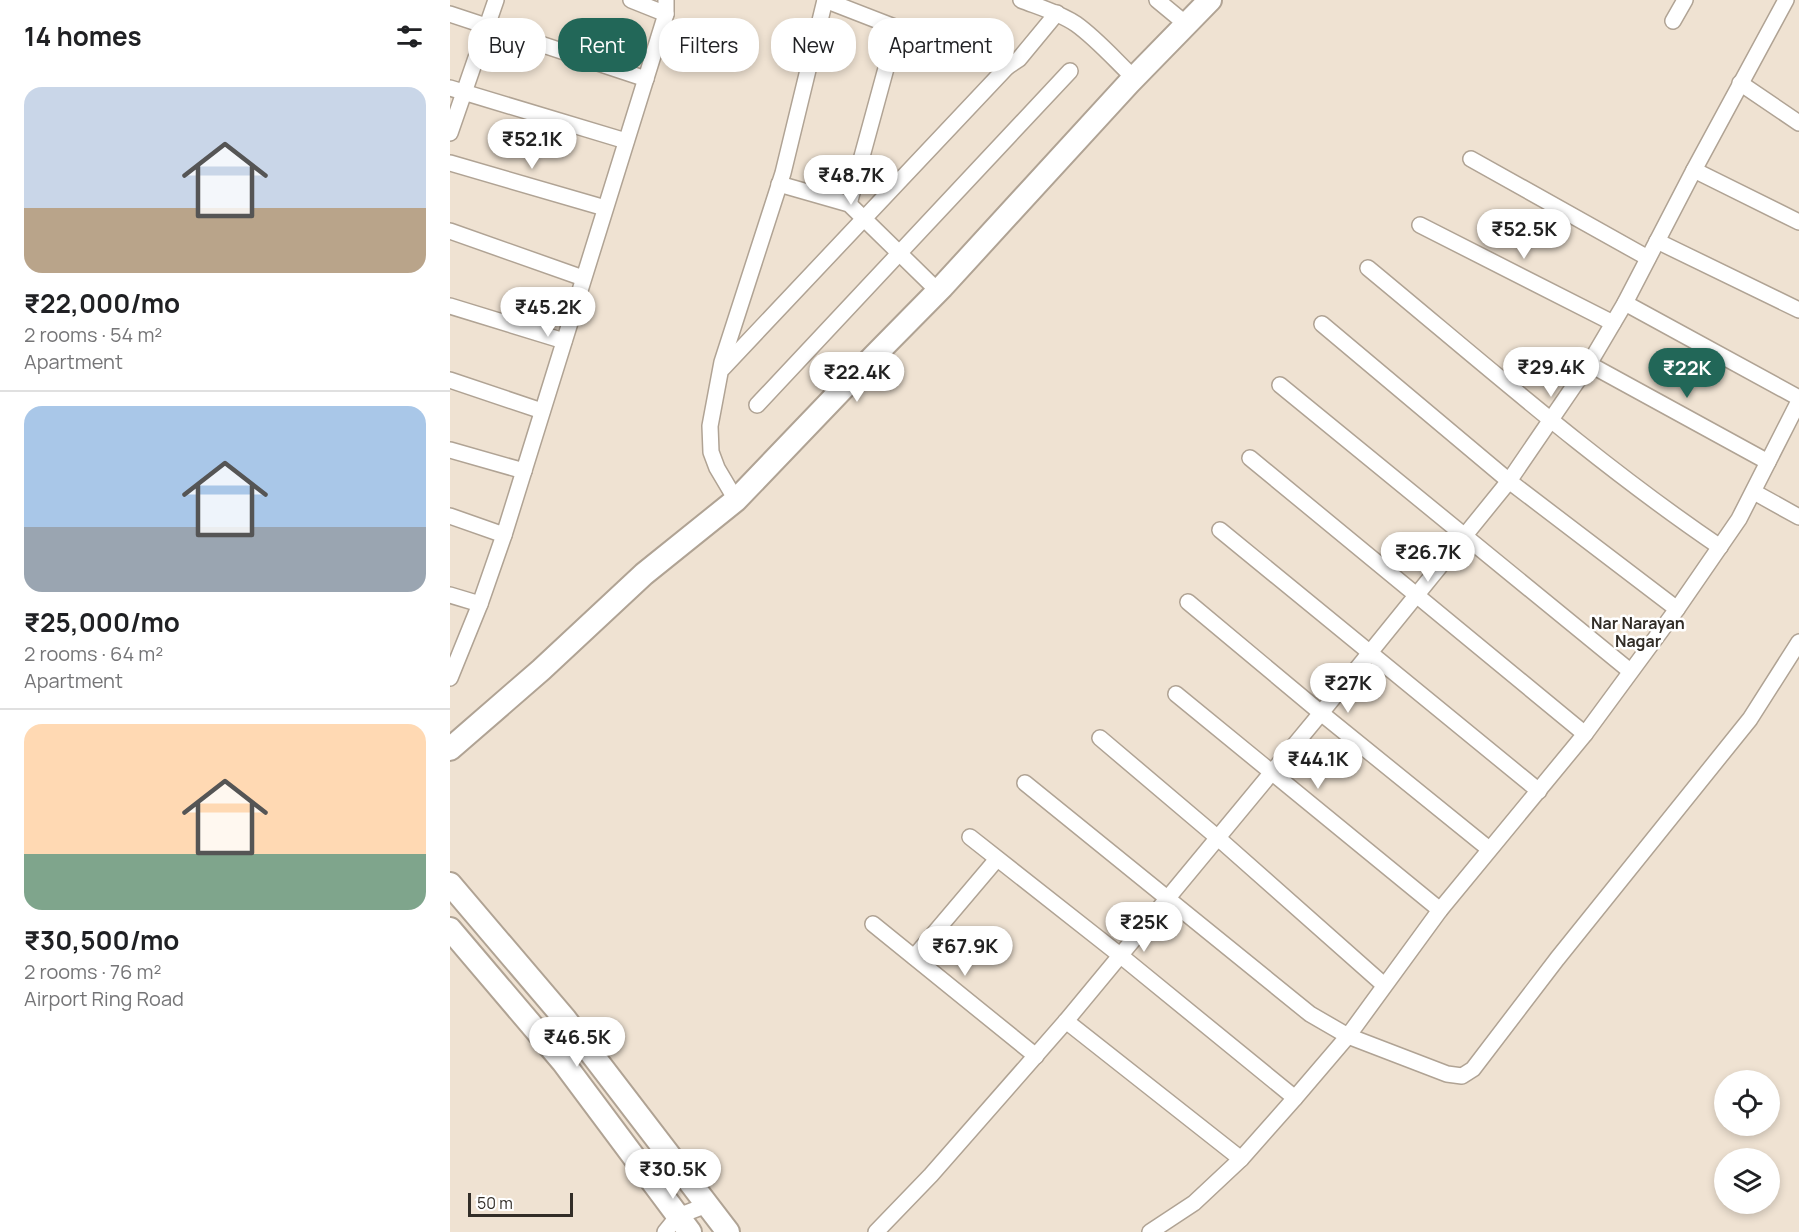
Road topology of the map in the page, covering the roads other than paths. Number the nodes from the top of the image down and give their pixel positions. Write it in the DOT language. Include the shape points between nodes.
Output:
graph roads {
  1 [pos="496,0"];
  2 [pos="631,0"];
  3 [pos="825,0"];
  4 [pos="1021,0"];
  5 [pos="1156,0"];
  6 [pos="1210,0"];
  7 [pos="1685,0"];
  8 [pos="1786,0"];
  9 [pos="666,7"];
  10 [pos="450,14"];
  11 [pos="1057,14"];
  12 [pos="489,18"];
  13 [pos="871,18"];
  14 [pos="468,21"];
  15 [pos="1673,21"];
  16 [pos="1186,24"];
  17 [pos="546,47"];
  18 [pos="1014,62"];
  19 [pos="468,65"];
  20 [pos="1071,70"];
  21 [pos="885,72"];
  22 [pos="1002,72"];
  23 [pos="1134,78"];
  24 [pos="646,79"];
  25 [pos="1740,83"];
  26 [pos="456,91"];
  27 [pos="1799,123"];
  28 [pos="450,133"];
  29 [pos="626,141"];
  30 [pos="1471,159"];
  31 [pos="450,163"];
  32 [pos="1694,170"];
  33 [pos="779,184"];
  34 [pos="849,204"];
  35 [pos="605,208"];
  36 [pos="864,217"];
  37 [pos="1799,222"];
  38 [pos="1420,225"];
  39 [pos="450,231"];
  40 [pos="1657,241"];
  41 [pos="899,252"];
  42 [pos="1648,258"];
  43 [pos="1368,268"];
  44 [pos="584,279"];
  45 [pos="938,291"];
  46 [pos="1625,303"];
  47 [pos="450,306"];
  48 [pos="1799,310"];
  49 [pos="1613,323"];
  50 [pos="1322,324"];
  51 [pos="564,341"];
  52 [pos="1589,364"];
  53 [pos="721,370"];
  54 [pos="450,380"];
  55 [pos="1280,385"];
  56 [pos="1799,399"];
  57 [pos="757,405"];
  58 [pos="542,411"];
  59 [pos="1552,420"];
  60 [pos="450,450"];
  61 [pos="1250,458"];
  62 [pos="1768,462"];
  63 [pos="524,471"];
  64 [pos="1509,481"];
  65 [pos="1754,492"];
  66 [pos="736,500"];
  67 [pos="450,516"];
  68 [pos="1799,517"];
  69 [pos="1220,530"];
  70 [pos="504,535"];
  71 [pos="1464,535"];
  72 [pos="1720,547"];
  73 [pos="450,595"];
  74 [pos="1417,595"];
  75 [pos="1188,602"];
  76 [pos="480,604"];
  77 [pos="1677,609"];
  78 [pos="1799,642"];
  79 [pos="1370,652"];
  80 [pos="1793,666"];
  81 [pos="1630,671"];
  82 [pos="451,675"];
  83 [pos="1176,694"];
  84 [pos="1321,713"];
  85 [pos="1585,734"];
  86 [pos="1100,738"];
  87 [pos="450,748"];
  88 [pos="1271,773"];
  89 [pos="1025,783"];
  90 [pos="1539,791"];
  91 [pos="970,837"];
  92 [pos="1218,838"];
  93 [pos="1490,849"];
  94 [pos="997,859"];
  95 [pos="450,884"];
  96 [pos="1167,899"];
  97 [pos="1440,910"];
  98 [pos="873,924"];
  99 [pos="450,928"];
  100 [pos="1121,956"];
  101 [pos="914,957"];
  102 [pos="1384,985"];
  103 [pos="1066,1021"];
  104 [pos="1348,1036"];
  105 [pos="1036,1056"];
  106 [pos="1295,1098"];
  107 [pos="1241,1159"];
  108 [pos="707,1205"];
  109 [pos="678,1227"];
  110 [pos="728,1232"];
  111 [pos="876,1232"];
  112 [pos="1150,1232"];
  1 -- 12 [label="street"];
  2 -- 9 [label="street"];
  3 -- 13 [label="street"];
  3 -- 33 [label="street"];
  4 -- 11 [label="street"];
  5 -- 16 [label="street"];
  6 -- 16 [label="street"];
  7 -- 15 [label="street"];
  8 -- 25 [label="street"];
  9 -- 24 [label="street"];
  10 -- 14 [label="street"];
  11 -- 18 [label="street"];
  11 -- 23 [label="street" via="1095,39"];
  16 -- 23 [label="street"];
  17 -- 24 [label="street"];
  19 -- 26 [label="street"];
  20 -- 41 [label="street"];
  21 -- 34 [label="street"];
  22 -- 36 [label="street"];
  23 -- 45 [label="street"];
  24 -- 29 [label="street"];
  25 -- 27 [label="street"];
  25 -- 32 [label="street"];
  26 -- 28 [label="street"];
  26 -- 29 [label="street"];
  29 -- 35 [label="street"];
  30 -- 42 [label="street"];
  31 -- 35 [label="street"];
  32 -- 37 [label="street"];
  32 -- 40 [label="street"];
  33 -- 34 [label="street"];
  33 -- 53 [label="street"];
  34 -- 36 [label="street"];
  35 -- 44 [label="street"];
  36 -- 41 [label="street"];
  36 -- 53 [label="street"];
  38 -- 49 [label="street"];
  39 -- 44 [label="street"];
  40 -- 42 [label="street"];
  40 -- 48 [label="street"];
  41 -- 45 [label="street"];
  41 -- 57 [label="street"];
  42 -- 46 [label="street"];
  43 -- 59 [label="street"];
  44 -- 51 [label="street"];
  45 -- 66 [label="street"];
  46 -- 49 [label="street"];
  46 -- 56 [label="street"];
  47 -- 51 [label="street"];
  49 -- 52 [label="street"];
  50 -- 64 [label="street"];
  51 -- 58 [label="street"];
  52 -- 59 [label="street"];
  52 -- 62 [label="street"];
  53 -- 66 [label="street" via="710,426 711,452"];
  54 -- 58 [label="street"];
  55 -- 71 [label="street"];
  56 -- 62 [label="street"];
  58 -- 63 [label="street"];
  59 -- 64 [label="street"];
  59 -- 72 [label="street"];
  60 -- 63 [label="street"];
  61 -- 74 [label="street"];
  62 -- 65 [label="street"];
  63 -- 70 [label="street"];
  64 -- 71 [label="street"];
  64 -- 77 [label="street"];
  65 -- 68 [label="street"];
  65 -- 72 [label="street"];
  66 -- 87 [label="street" via="644,574"];
  67 -- 70 [label="street"];
  69 -- 79 [label="street"];
  70 -- 76 [label="street"];
  71 -- 74 [label="street"];
  71 -- 81 [label="street"];
  72 -- 77 [label="street"];
  73 -- 76 [label="street"];
  74 -- 79 [label="street"];
  74 -- 85 [label="street"];
  75 -- 84 [label="street"];
  76 -- 82 [label="street"];
  77 -- 81 [label="street"];
  78 -- 80 [label="street"];
  79 -- 84 [label="street"];
  79 -- 90 [label="street"];
  80 -- 104 [label="street" via="1473,1069 1462,1076 1447,1074"];
  81 -- 85 [label="street"];
  83 -- 88 [label="street"];
  84 -- 88 [label="street"];
  84 -- 93 [label="street"];
  85 -- 90 [label="street"];
  86 -- 92 [label="street"];
  88 -- 92 [label="street"];
  88 -- 97 [label="street"];
  89 -- 96 [label="street"];
  90 -- 93 [label="street"];
  91 -- 94 [label="street"];
  92 -- 96 [label="street"];
  92 -- 102 [label="street"];
  93 -- 97 [label="street"];
  94 -- 100 [label="street"];
  94 -- 101 [label="street"];
  95 -- 108 [label="street" via="565,1018"];
  96 -- 100 [label="street"];
  96 -- 104 [label="street" via="1288,998"];
  97 -- 102 [label="street"];
  98 -- 101 [label="street"];
  99 -- 109 [label="street" via="563,1062"];
  100 -- 103 [label="street"];
  100 -- 106 [label="street"];
  101 -- 105 [label="street"];
  102 -- 104 [label="street"];
  103 -- 105 [label="street"];
  103 -- 107 [label="street"];
  104 -- 106 [label="street"];
  105 -- 111 [label="street"];
  106 -- 107 [label="street"];
  107 -- 112 [label="street" via="1194,1203"];
  108 -- 109 [label="street"];
  108 -- 110 [label="street"];
}
